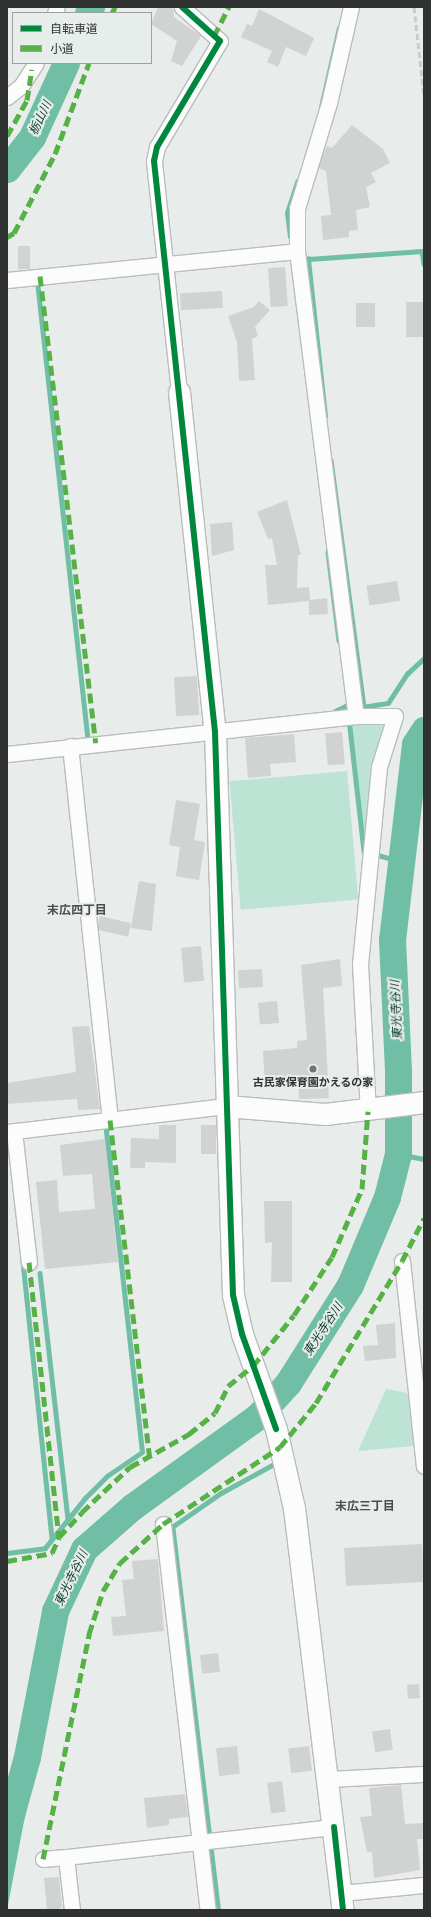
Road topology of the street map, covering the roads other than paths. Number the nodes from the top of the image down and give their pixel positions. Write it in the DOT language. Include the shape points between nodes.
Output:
graph roads {
  1 [pos="182,7"];
  2 [pos="351,7"];
  3 [pos="35,64"];
  4 [pos="7,97"];
  5 [pos="297,251"];
  6 [pos="164,264"];
  7 [pos="7,280"];
  8 [pos="179,392"];
  9 [pos="356,716"];
  10 [pos="215,732"];
  11 [pos="70,746"];
  12 [pos="7,754"];
  13 [pos="424,1102"];
  14 [pos="226,1106"];
  15 [pos="371,1110"];
  16 [pos="110,1120"];
  17 [pos="10,1132"];
  18 [pos="402,1261"];
  19 [pos="28,1262"];
  20 [pos="424,1466"];
  21 [pos="163,1524"];
  22 [pos="424,1774"];
  23 [pos="328,1779"];
  24 [pos="334,1827"];
  25 [pos="200,1841"];
  26 [pos="66,1857"];
  27 [pos="43,1859"];
  28 [pos="424,1885"];
  29 [pos="342,1902"];
  30 [pos="72,1910"];
  31 [pos="208,1910"];
  1 -- 6 [label="street" via="220,40 157,147 154,161"];
  2 -- 5 [label="street" via="329,103 297,208"];
  3 -- 4 [label="street" via="21,86"];
  5 -- 6 [label="street"];
  5 -- 9 [label="street"];
  6 -- 7 [label="street"];
  6 -- 8 [label="street"];
  8 -- 10 [label="street"];
  9 -- 10 [label="street"];
  9 -- 15 [label="street" via="395,716 379,767 360,964"];
  10 -- 11 [label="street"];
  10 -- 14 [label="street"];
  11 -- 12 [label="street"];
  11 -- 16 [label="street"];
  13 -- 15 [label="street"];
  14 -- 15 [label="street" via="325,1114"];
  14 -- 16 [label="street"];
  14 -- 23 [label="street" via="233,1295 255,1374 276,1429 294,1508 306,1577"];
  16 -- 17 [label="street"];
  17 -- 19 [label="street"];
  18 -- 20 [label="street"];
  21 -- 25 [label="street"];
  22 -- 23 [label="street"];
  23 -- 24 [label="street"];
  24 -- 25 [label="street"];
  24 -- 29 [label="street"];
  25 -- 26 [label="street"];
  25 -- 31 [label="street"];
  26 -- 27 [label="street"];
  26 -- 30 [label="street"];
  28 -- 29 [label="street"];
}
